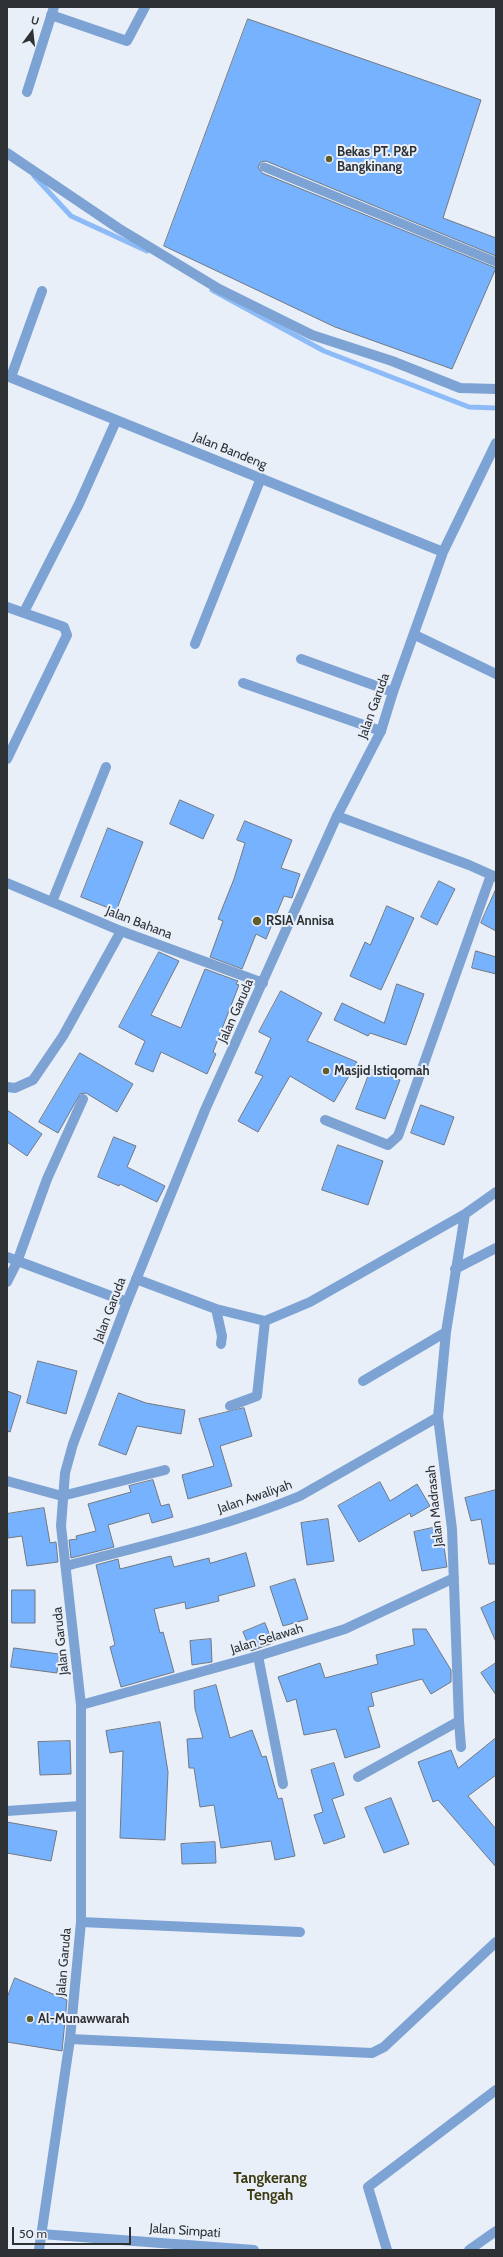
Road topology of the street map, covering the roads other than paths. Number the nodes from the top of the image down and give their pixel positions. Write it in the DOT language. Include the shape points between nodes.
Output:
graph roads {
  1 [pos="145,7"];
  2 [pos="52,11"];
  3 [pos="27,92"];
  4 [pos="7,153"];
  5 [pos="264,166"];
  6 [pos="496,262"];
  7 [pos="42,291"];
  8 [pos="9,376"];
  9 [pos="496,389"];
  10 [pos="116,421"];
  11 [pos="496,443"];
  12 [pos="261,478"];
  13 [pos="443,552"];
  14 [pos="7,607"];
  15 [pos="24,612"];
  16 [pos="414,635"];
  17 [pos="195,644"];
  18 [pos="300,659"];
  19 [pos="496,674"];
  20 [pos="243,683"];
  21 [pos="393,692"];
  22 [pos="381,731"];
  23 [pos="7,759"];
  24 [pos="106,767"];
  25 [pos="337,816"];
  26 [pos="493,876"];
  27 [pos="7,883"];
  28 [pos="52,902"];
  29 [pos="121,931"];
  30 [pos="263,983"];
  31 [pos="7,1087"];
  32 [pos="83,1099"];
  33 [pos="325,1120"];
  34 [pos="496,1192"];
  35 [pos="466,1214"];
  36 [pos="496,1248"];
  37 [pos="7,1257"];
  38 [pos="17,1262"];
  39 [pos="455,1268"];
  40 [pos="136,1279"];
  41 [pos="7,1282"];
  42 [pos="127,1302"];
  43 [pos="216,1309"];
  44 [pos="265,1321"];
  45 [pos="446,1332"];
  46 [pos="221,1344"];
  47 [pos="363,1381"];
  48 [pos="230,1406"];
  49 [pos="438,1416"];
  50 [pos="165,1470"];
  51 [pos="7,1481"];
  52 [pos="62,1496"];
  53 [pos="66,1566"];
  54 [pos="454,1578"];
  55 [pos="258,1656"];
  56 [pos="81,1704"];
  57 [pos="459,1721"];
  58 [pos="461,1747"];
  59 [pos="358,1777"];
  60 [pos="283,1784"];
  61 [pos="80,1806"];
  62 [pos="7,1811"];
  63 [pos="81,1922"];
  64 [pos="300,1932"];
  65 [pos="496,1942"];
  66 [pos="70,2039"];
  67 [pos="496,2090"];
  68 [pos="496,2231"];
  69 [pos="41,2234"];
  70 [pos="39,2250"];
  71 [pos="254,2250"];
  72 [pos="387,2250"];
  73 [pos="469,2250"];
  1 -- 2 [label="street" via="127,41"];
  2 -- 3 [label="street"];
  4 -- 9 [label="street" via="118,228 219,289 312,335 392,361 460,388"];
  5 -- 6 [label="lane"];
  7 -- 8 [label="street"];
  8 -- 10 [label="street, Jalan Bandeng"];
  10 -- 12 [label="street, Jalan Bandeng"];
  10 -- 15 [label="street" via="79,504"];
  11 -- 13 [label="street, Jalan Garuda"];
  12 -- 13 [label="street, Jalan Bandeng"];
  12 -- 17 [label="street"];
  13 -- 16 [label="street, Jalan Garuda"];
  14 -- 15 [label="street"];
  15 -- 23 [label="street" via="64,627 67,635"];
  16 -- 19 [label="street"];
  16 -- 21 [label="street, Jalan Garuda"];
  18 -- 21 [label="street"];
  20 -- 22 [label="street"];
  21 -- 22 [label="street, Jalan Garuda"];
  22 -- 25 [label="street, Jalan Garuda"];
  24 -- 28 [label="street"];
  25 -- 26 [label="street" via="470,865"];
  25 -- 30 [label="street, Jalan Garuda"];
  26 -- 33 [label="street" via="398,1136 388,1144"];
  27 -- 28 [label="street, Jalan Bahana"];
  28 -- 29 [label="street, Jalan Bahana"];
  29 -- 30 [label="street, Jalan Bahana"];
  29 -- 31 [label="street" via="63,1036 33,1080 15,1088"];
  30 -- 40 [label="street, Jalan Garuda" via="205,1110"];
  32 -- 38 [label="street" via="47,1179"];
  34 -- 35 [label="street"];
  35 -- 39 [label="street, Jalan Madrasah"];
  35 -- 44 [label="street" via="310,1302"];
  36 -- 39 [label="street"];
  37 -- 38 [label="street"];
  38 -- 41 [label="street"];
  38 -- 42 [label="street"];
  39 -- 45 [label="street, Jalan Madrasah"];
  40 -- 42 [label="street, Jalan Garuda"];
  40 -- 43 [label="street"];
  42 -- 52 [label="street, Jalan Garuda" via="73,1444"];
  43 -- 44 [label="street"];
  43 -- 46 [label="street" via="222,1336"];
  44 -- 48 [label="street" via="257,1396"];
  45 -- 47 [label="street"];
  45 -- 49 [label="street, Jalan Madrasah"];
  49 -- 53 [label="street, Jalan Awaliyah" via="300,1496 278,1506"];
  49 -- 54 [label="street, Jalan Madrasah" via="452,1529"];
  50 -- 52 [label="street"];
  51 -- 52 [label="street"];
  52 -- 53 [label="street, Jalan Garuda" via="61,1526"];
  53 -- 56 [label="street, Jalan Garuda"];
  54 -- 55 [label="street, Jalan Selawah" via="345,1629"];
  54 -- 57 [label="street, Jalan Madrasah"];
  55 -- 56 [label="street, Jalan Selawah"];
  55 -- 60 [label="street"];
  56 -- 61 [label="street, Jalan Garuda"];
  57 -- 58 [label="street, Jalan Madrasah"];
  57 -- 59 [label="street"];
  61 -- 62 [label="street"];
  61 -- 63 [label="street, Jalan Garuda"];
  63 -- 64 [label="street"];
  63 -- 66 [label="street, Jalan Garuda"];
  65 -- 66 [label="street" via="384,2048 372,2053"];
  66 -- 69 [label="street, Jalan Garuda"];
  67 -- 72 [label="street" via="368,2187"];
  68 -- 73 [label="street"];
  69 -- 70 [label="street, Jalan Garuda"];
  69 -- 71 [label="street, Jalan Simpati"];
}
